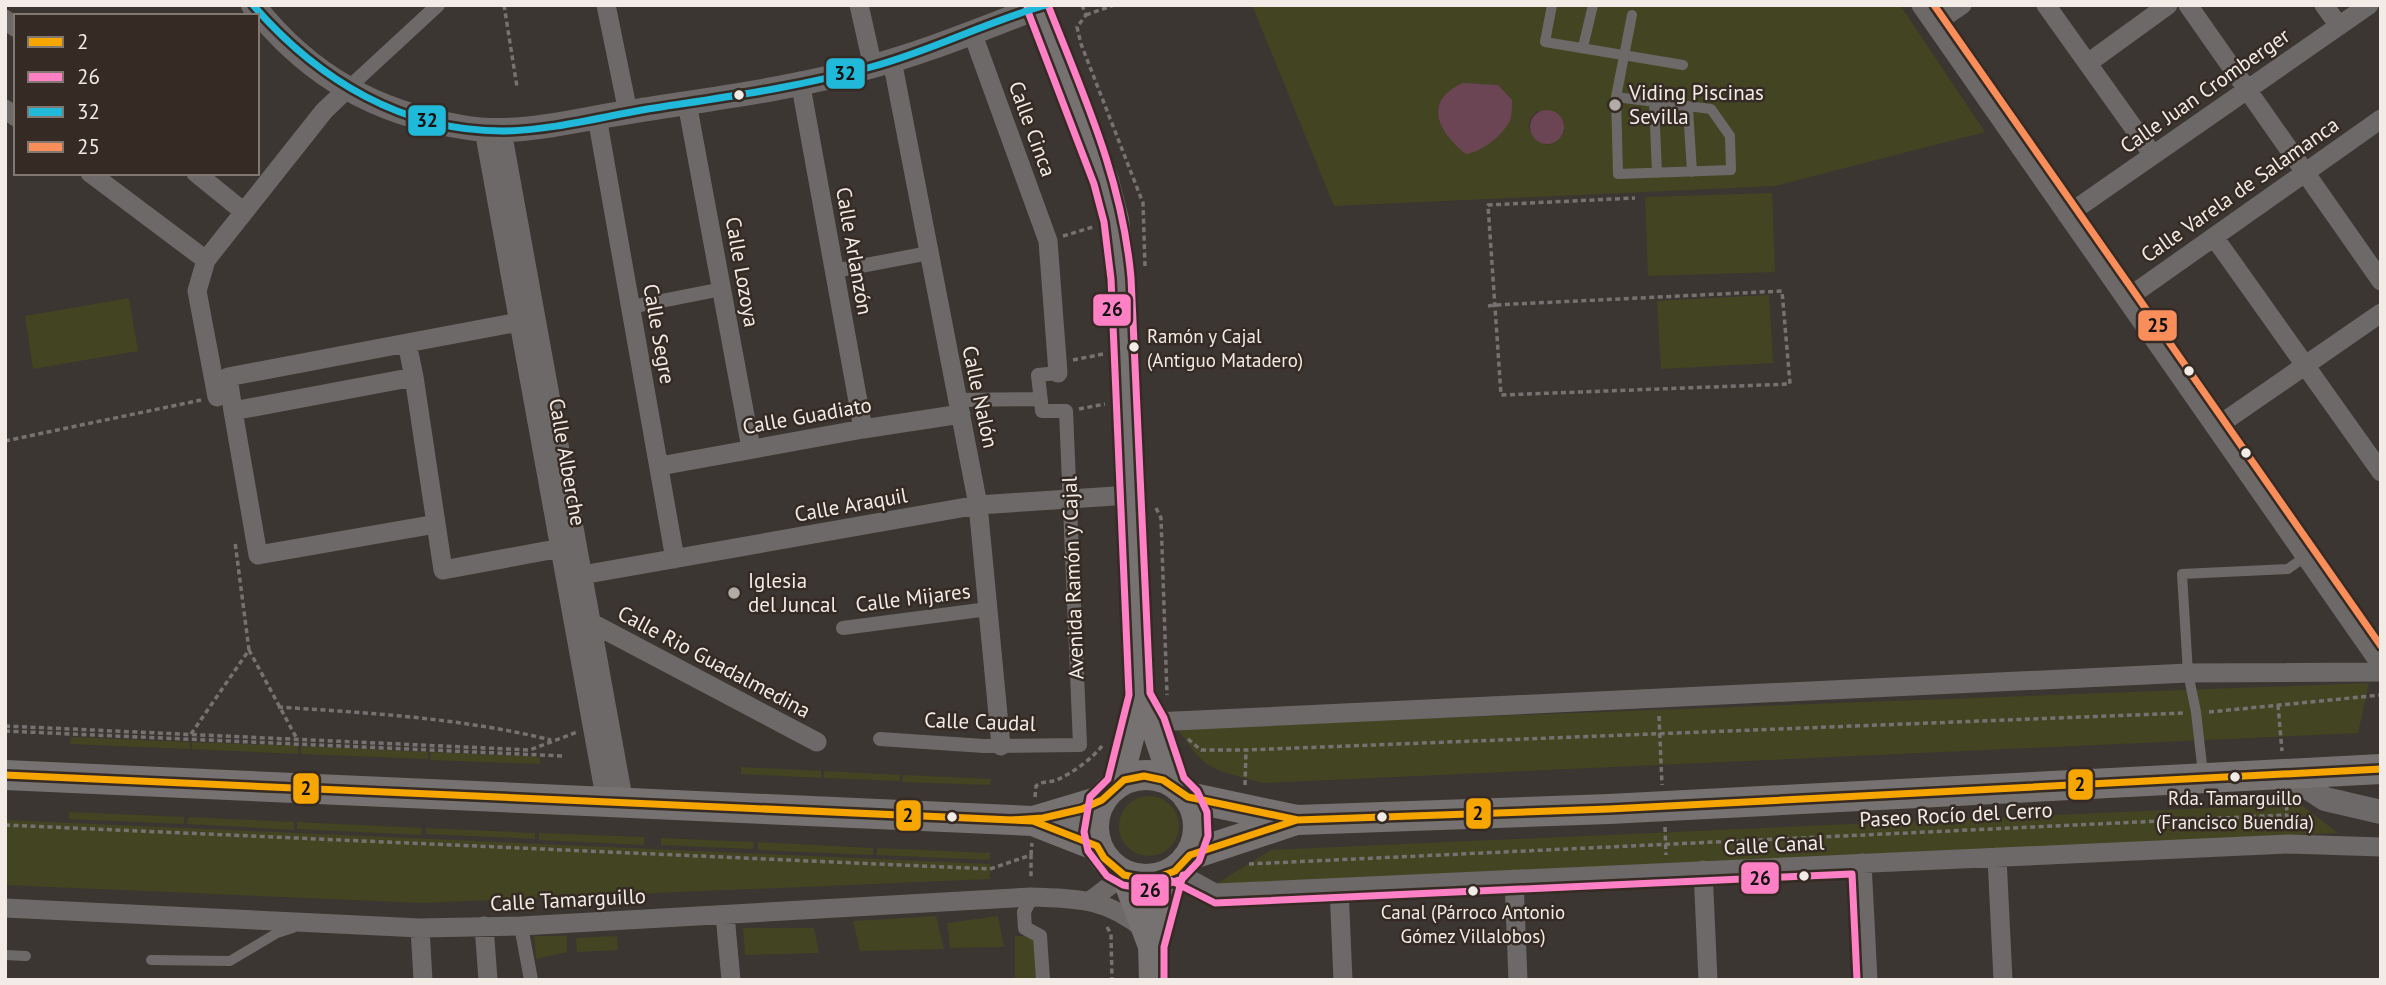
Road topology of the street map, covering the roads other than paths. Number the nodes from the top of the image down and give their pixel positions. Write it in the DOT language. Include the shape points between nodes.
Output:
graph roads {
  1 [pos="253,5"];
  2 [pos="438,5"];
  3 [pos="606,5"];
  4 [pos="859,5"];
  5 [pos="1552,5"];
  6 [pos="1593,5"];
  7 [pos="1921,5"];
  8 [pos="1962,5"];
  9 [pos="2046,5"];
  10 [pos="2168,5"];
  11 [pos="2188,5"];
  12 [pos="2324,5"];
  13 [pos="2369,5"];
  14 [pos="1036,6"];
  15 [pos="1632,15"];
  16 [pos="1934,24"];
  17 [pos="2339,26"];
  18 [pos="972,32"];
  19 [pos="1583,47"];
  20 [pos="1622,55"];
  21 [pos="882,63"];
  22 [pos="2088,63"];
  23 [pos="1683,65"];
  24 [pos="800,81"];
  25 [pos="2249,89"];
  26 [pos="346,90"];
  27 [pos="1616,97"];
  28 [pos="688,103"];
  29 [pos="1654,103"];
  30 [pos="1688,108"];
  31 [pos="628,112"];
  32 [pos="597,117"];
  33 [pos="2381,119"];
  34 [pos="493,130"];
  35 [pos="2153,155"];
  36 [pos="2306,171"];
  37 [pos="1692,172"];
  38 [pos="1657,173"];
  39 [pos="93,175"];
  40 [pos="198,175"];
  41 [pos="244,212"];
  42 [pos="2067,215"];
  43 [pos="2214,237"];
  44 [pos="929,253"];
  45 [pos="206,260"];
  46 [pos="834,271"];
  47 [pos="2381,281"];
  48 [pos="722,289"];
  49 [pos="2126,299"];
  50 [pos="631,307"];
  51 [pos="2381,313"];
  52 [pos="519,322"];
  53 [pos="407,343"];
  54 [pos="2305,364"];
  55 [pos="1058,368"];
  56 [pos="414,377"];
  57 [pos="217,397"];
  58 [pos="1041,400"];
  59 [pos="959,407"];
  60 [pos="233,411"];
  61 [pos="2216,427"];
  62 [pos="863,429"];
  63 [pos="751,448"];
  64 [pos="2377,460"];
  65 [pos="660,466"];
  66 [pos="1130,495"];
  67 [pos="1071,499"];
  68 [pos="978,505"];
  69 [pos="436,524"];
  70 [pos="568,547"];
  71 [pos="2306,556"];
  72 [pos="675,559"];
  73 [pos="582,575"];
  74 [pos="988,609"];
  75 [pos="590,622"];
  76 [pos="843,628"];
  77 [pos="2381,665"];
  78 [pos="2381,672"];
  79 [pos="2188,673"];
  80 [pos="1147,709"];
  81 [pos="880,739"];
  82 [pos="817,742"];
  83 [pos="1080,745"];
  84 [pos="1001,746"];
  85 [pos="2381,769"];
  86 [pos="2284,772"];
  87 [pos="5,775"];
  88 [pos="2203,778"];
  89 [pos="1181,790"];
  90 [pos="1108,793"];
  91 [pos="615,802"];
  92 [pos="2381,812"];
  93 [pos="1297,820"];
  94 [pos="1033,821"];
  95 [pos="1097,846"];
  96 [pos="2381,847"];
  97 [pos="1997,857"];
  98 [pos="1863,863"];
  99 [pos="1179,866"];
  100 [pos="1703,870"];
  101 [pos="1125,875"];
  102 [pos="1514,879"];
  103 [pos="1339,888"];
  104 [pos="1031,897"];
  105 [pos="1091,900"];
  106 [pos="5,908"];
  107 [pos="725,915"];
  108 [pos="309,923"];
  109 [pos="484,926"];
  110 [pos="521,926"];
  111 [pos="420,928"];
  112 [pos="1150,939"];
  113 [pos="5,955"];
  114 [pos="26,956"];
  115 [pos="151,960"];
  116 [pos="423,980"];
  117 [pos="488,980"];
  118 [pos="531,980"];
  119 [pos="731,980"];
  120 [pos="1042,980"];
  121 [pos="1154,980"];
  122 [pos="1343,980"];
  123 [pos="1518,980"];
  124 [pos="1708,980"];
  125 [pos="1868,980"];
  126 [pos="2003,980"];
  1 -- 26 [label="street" via="273,30"];
  2 -- 26 [label="street"];
  3 -- 31 [label="street"];
  4 -- 21 [label="street, Calle Nalón"];
  5 -- 19 [label="lane" via="1545,42"];
  6 -- 19 [label="lane"];
  7 -- 16 [label="street"];
  8 -- 16 [label="street"];
  9 -- 22 [label="street"];
  10 -- 22 [label="street"];
  11 -- 25 [label="street"];
  12 -- 17 [label="street"];
  13 -- 17 [label="street, Calle Juan Cromberger"];
  14 -- 18 [label="street"];
  14 -- 66 [label="main road" via="1104,181 1114,220 1121,278"];
  15 -- 20 [label="lane"];
  16 -- 42 [label="street"];
  17 -- 25 [label="street, Calle Juan Cromberger"];
  18 -- 21 [label="street"];
  18 -- 55 [label="street, Calle Cinca" via="1048,241"];
  19 -- 20 [label="lane"];
  20 -- 23 [label="lane"];
  20 -- 27 [label="lane"];
  21 -- 24 [label="street"];
  21 -- 44 [label="street, Calle Nalón"];
  22 -- 35 [label="street"];
  24 -- 28 [label="street"];
  24 -- 46 [label="street, Calle Arlanzón"];
  25 -- 35 [label="street, Calle Juan Cromberger"];
  25 -- 36 [label="street"];
  26 -- 34 [label="street" via="407,115"];
  26 -- 41 [label="street"];
  27 -- 29 [label="lane"];
  27 -- 38 [label="lane" via="1618,174"];
  28 -- 31 [label="street"];
  28 -- 48 [label="street, Calle Lozoya"];
  29 -- 30 [label="lane"];
  29 -- 38 [label="lane"];
  30 -- 37 [label="lane"];
  30 -- 37 [label="lane" via="1711,109 1730,136 1731,170"];
  31 -- 32 [label="street"];
  32 -- 34 [label="street"];
  32 -- 50 [label="street, Calle Segre"];
  33 -- 36 [label="street, Calle Varela de Salamanca"];
  34 -- 52 [label="street, Calle Alberche"];
  34 -- 70 [label="street, Calle Alberche"];
  35 -- 42 [label="street, Calle Juan Cromberger"];
  36 -- 43 [label="street, Calle Varela de Salamanca"];
  36 -- 47 [label="street"];
  37 -- 38 [label="lane"];
  39 -- 45 [label="street"];
  40 -- 41 [label="street"];
  41 -- 45 [label="street"];
  42 -- 49 [label="street"];
  43 -- 49 [label="street, Calle Varela de Salamanca"];
  43 -- 54 [label="street"];
  44 -- 46 [label="street"];
  44 -- 59 [label="street, Calle Nalón"];
  45 -- 57 [label="street" via="197,291"];
  46 -- 62 [label="street, Calle Arlanzón"];
  48 -- 50 [label="street"];
  48 -- 63 [label="street, Calle Lozoya"];
  49 -- 61 [label="street"];
  50 -- 65 [label="street, Calle Segre"];
  51 -- 54 [label="street"];
  52 -- 53 [label="street"];
  52 -- 70 [label="street, Calle Alberche"];
  53 -- 56 [label="street"];
  53 -- 60 [label="street" via="228,377"];
  54 -- 61 [label="street"];
  54 -- 64 [label="street"];
  55 -- 58 [label="street" via="1038,374"];
  56 -- 60 [label="street"];
  56 -- 69 [label="street"];
  58 -- 59 [label="street"];
  58 -- 67 [label="street, Avenida Ramón y Cajal" via="1042,411 1066,411"];
  59 -- 62 [label="street, Calle Guadiato"];
  59 -- 68 [label="street, Calle Nalón"];
  60 -- 69 [label="street" via="258,555"];
  61 -- 71 [label="street"];
  62 -- 63 [label="street, Calle Guadiato"];
  63 -- 65 [label="street, Calle Guadiato"];
  65 -- 72 [label="street, Calle Segre"];
  66 -- 67 [label="street, Calle Araquil"];
  66 -- 80 [label="main road"];
  67 -- 68 [label="street, Calle Araquil"];
  67 -- 83 [label="street, Avenida Ramón y Cajal"];
  68 -- 72 [label="street, Calle Araquil"];
  68 -- 74 [label="street, Calle Nalón"];
  69 -- 70 [label="street" via="443,570"];
  70 -- 73 [label="street, Calle Alberche"];
  70 -- 91 [label="street, Calle Alberche" via="592,726"];
  71 -- 77 [label="street"];
  71 -- 79 [label="lane" via="2288,569 2182,574"];
  72 -- 73 [label="street, Calle Araquil"];
  73 -- 75 [label="street, Calle Alberche"];
  74 -- 76 [label="street, Calle Mijares"];
  74 -- 84 [label="street, Calle Nalón"];
  75 -- 82 [label="street, Calle Rio Guadalmedina"];
  75 -- 91 [label="street, Calle Alberche"];
  78 -- 79 [label="street"];
  79 -- 80 [label="street" via="1658,700"];
  79 -- 88 [label="lane"];
  80 -- 89 [label="main road"];
  80 -- 90 [label="main road"];
  81 -- 84 [label="street, Calle Caudal"];
  83 -- 84 [label="street, Calle Caudal"];
  85 -- 86 [label="main road"];
  86 -- 88 [label="main road"];
  86 -- 92 [label="street" via="2325,799"];
  87 -- 91 [label="main road"];
  88 -- 93 [label="main road"];
  89 -- 90 [label="main road" via="1156,776 1135,776"];
  89 -- 93 [label="main road"];
  89 -- 99 [label="main road" via="1197,816 1197,836"];
  90 -- 94 [label="main road"];
  90 -- 95 [label="main road" via="1094,831"];
  91 -- 94 [label="main road"];
  93 -- 99 [label="main road"];
  94 -- 95 [label="main road"];
  95 -- 101 [label="main road"];
  96 -- 97 [label="street, Calle Canal" via="2289,844"];
  97 -- 98 [label="street, Calle Canal"];
  97 -- 126 [label="street"];
  98 -- 100 [label="street, Calle Canal"];
  98 -- 125 [label="street"];
  99 -- 101 [label="main road" via="1150,880"];
  99 -- 103 [label="street, Calle Canal" via="1215,893"];
  99 -- 112 [label="main road"];
  100 -- 102 [label="street, Calle Canal"];
  100 -- 124 [label="street"];
  101 -- 105 [label="street"];
  101 -- 112 [label="main road"];
  102 -- 103 [label="street, Calle Canal"];
  102 -- 123 [label="street"];
  103 -- 122 [label="street"];
  104 -- 105 [label="street, Calle Tamarguillo"];
  104 -- 107 [label="street, Calle Tamarguillo"];
  104 -- 120 [label="street" via="1024,912 1025,928 1040,936"];
  105 -- 112 [label="street, Calle Tamarguillo" via="1122,911"];
  106 -- 108 [label="street, Calle Tamarguillo"];
  107 -- 110 [label="street, Calle Tamarguillo"];
  107 -- 119 [label="street"];
  108 -- 111 [label="street, Calle Tamarguillo"];
  108 -- 115 [label="lane" via="277,933 230,961"];
  109 -- 110 [label="street, Calle Tamarguillo"];
  109 -- 111 [label="street, Calle Tamarguillo"];
  109 -- 117 [label="street"];
  110 -- 118 [label="street"];
  111 -- 116 [label="street"];
  112 -- 121 [label="main road"];
  113 -- 114 [label="lane"];
}
